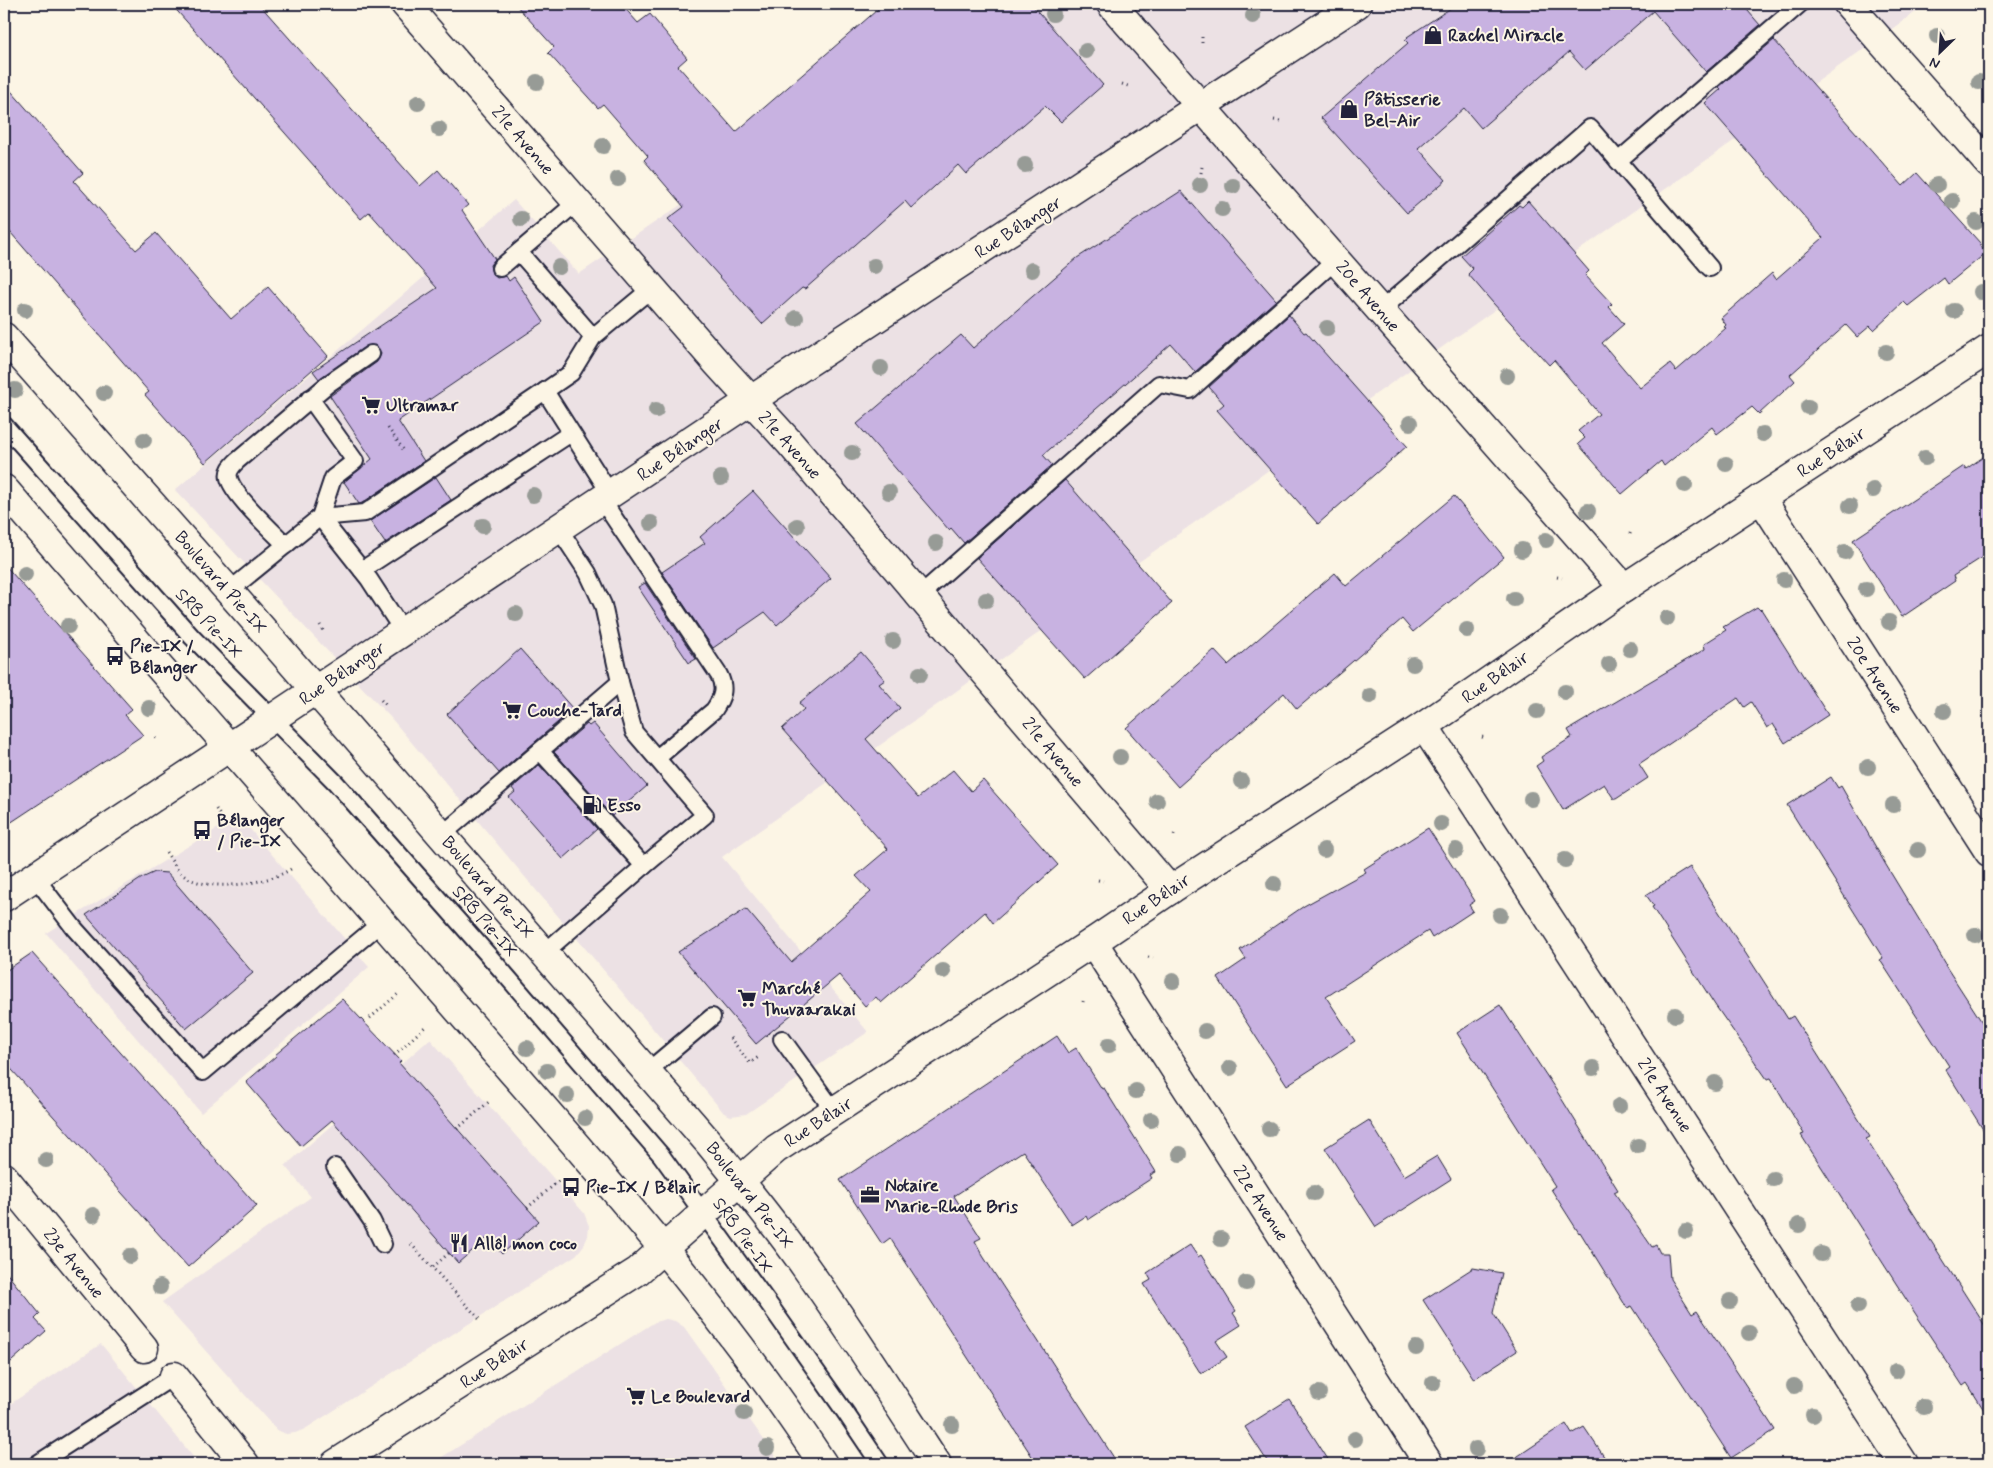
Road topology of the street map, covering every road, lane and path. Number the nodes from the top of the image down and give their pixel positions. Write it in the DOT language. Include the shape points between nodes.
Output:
graph roads {
  1 [pos="405,4"];
  2 [pos="1111,4"];
  3 [pos="1357,4"];
  4 [pos="1800,4"];
  5 [pos="1848,4"];
  6 [pos="1202,37"];
  7 [pos="1202,44"];
  8 [pos="1122,84"];
  9 [pos="1128,86"];
  10 [pos="1202,107"];
  11 [pos="1274,120"];
  12 [pos="1280,121"];
  13 [pos="1618,161"];
  14 [pos="1989,164"];
  15 [pos="1202,167"];
  16 [pos="1201,173"];
  17 [pos="577,202"];
  18 [pos="519,252"];
  19 [pos="1336,260"];
  20 [pos="500,268"];
  21 [pos="1710,268"];
  22 [pos="652,288"];
  23 [pos="1381,310"];
  24 [pos="4,337"];
  25 [pos="593,337"];
  26 [pos="1989,349"];
  27 [pos="371,354"];
  28 [pos="545,391"];
  29 [pos="310,398"];
  30 [pos="751,401"];
  31 [pos="4,416"];
  32 [pos="4,424"];
  33 [pos="571,433"];
  34 [pos="17,438"];
  35 [pos="4,489"];
  36 [pos="606,498"];
  37 [pos="1761,498"];
  38 [pos="320,517"];
  39 [pos="559,529"];
  40 [pos="286,545"];
  41 [pos="362,570"];
  42 [pos="1557,577"];
  43 [pos="1562,578"];
  44 [pos="1624,588"];
  45 [pos="229,591"];
  46 [pos="920,595"];
  47 [pos="320,625"];
  48 [pos="404,631"];
  49 [pos="324,632"];
  50 [pos="620,682"];
  51 [pos="316,690"];
  52 [pos="381,700"];
  53 [pos="387,706"];
  54 [pos="274,719"];
  55 [pos="1424,726"];
  56 [pos="230,747"];
  57 [pos="540,751"];
  58 [pos="657,758"];
  59 [pos="216,809"];
  60 [pos="221,817"];
  61 [pos="442,835"];
  62 [pos="166,852"];
  63 [pos="1989,852"];
  64 [pos="644,866"];
  65 [pos="291,868"];
  66 [pos="35,877"];
  67 [pos="1098,880"];
  68 [pos="1102,881"];
  69 [pos="1170,890"];
  70 [pos="4,897"];
  71 [pos="382,922"];
  72 [pos="1093,942"];
  73 [pos="545,952"];
  74 [pos="1148,957"];
  75 [pos="1153,958"];
  76 [pos="400,992"];
  77 [pos="712,1017"];
  78 [pos="370,1018"];
  79 [pos="428,1024"];
  80 [pos="782,1039"];
  81 [pos="394,1054"];
  82 [pos="648,1071"];
  83 [pos="493,1098"];
  84 [pos="834,1111"];
  85 [pos="458,1129"];
  86 [pos="335,1167"];
  87 [pos="4,1177"];
  88 [pos="563,1177"];
  89 [pos="739,1180"];
  90 [pos="527,1208"];
  91 [pos="703,1214"];
  92 [pos="409,1241"];
  93 [pos="382,1244"];
  94 [pos="664,1248"];
  95 [pos="449,1253"];
  96 [pos="433,1268"];
  97 [pos="480,1321"];
  98 [pos="144,1348"];
  99 [pos="174,1376"];
  100 [pos="37,1464"];
  101 [pos="245,1464"];
  102 [pos="335,1464"];
  103 [pos="823,1464"];
  104 [pos="880,1464"];
  105 [pos="937,1464"];
  106 [pos="1429,1464"];
  107 [pos="1904,1464"];
  1 -- 17 [label="street, 21e Avenue"];
  2 -- 10 [label="street, 20e Avenue"];
  3 -- 10 [label="street, Rue Bélanger"];
  4 -- 13 [label="lane"];
  5 -- 14 [label="street"];
  6 -- 7 [label="path"];
  8 -- 9 [label="path"];
  10 -- 19 [label="street, 20e Avenue"];
  10 -- 30 [label="street, Rue Bélanger"];
  11 -- 12 [label="path"];
  13 -- 21 [label="lane"];
  13 -- 23 [label="lane" via="1590,128"];
  15 -- 16 [label="path"];
  17 -- 18 [label="lane"];
  17 -- 22 [label="street, 21e Avenue"];
  18 -- 20 [label="lane"];
  18 -- 25 [label="lane"];
  19 -- 23 [label="street, 20e Avenue"];
  19 -- 46 [label="lane" via="1190,390 1159,384"];
  22 -- 25 [label="lane"];
  22 -- 30 [label="street, 21e Avenue"];
  23 -- 44 [label="street, 20e Avenue"];
  24 -- 45 [label="street, Boulevard Pie-IX"];
  25 -- 28 [label="lane" via="571,373"];
  26 -- 37 [label="street, Rue Bélair"];
  27 -- 29 [label="lane"];
  28 -- 33 [label="lane"];
  28 -- 38 [label="lane" via="365,513"];
  29 -- 38 [label="lane" via="356,461 333,478"];
  29 -- 40 [label="lane" via="237,461 228,477 234,490"];
  30 -- 36 [label="street, Rue Bélanger"];
  30 -- 46 [label="street, 21e Avenue"];
  31 -- 34 [label="lane, SRB Pie-IX"];
  32 -- 34 [label="lane, SRB Pie-IX"];
  33 -- 36 [label="lane"];
  33 -- 41 [label="lane"];
  34 -- 54 [label="lane, SRB Pie-IX" via="192,637"];
  35 -- 56 [label="street"];
  36 -- 39 [label="street, Rue Bélanger"];
  36 -- 58 [label="lane" via="724,686 714,710"];
  37 -- 44 [label="street, Rue Bélair"];
  37 -- 63 [label="street, 20e Avenue"];
  38 -- 40 [label="lane"];
  38 -- 41 [label="lane"];
  39 -- 48 [label="street, Rue Bélanger"];
  39 -- 50 [label="lane" via="588,573 602,605"];
  40 -- 45 [label="lane"];
  41 -- 48 [label="lane"];
  42 -- 43 [label="path"];
  44 -- 55 [label="street, Rue Bélair"];
  45 -- 51 [label="street, Boulevard Pie-IX"];
  46 -- 69 [label="street, 21e Avenue"];
  47 -- 49 [label="path"];
  48 -- 51 [label="street, Rue Bélanger"];
  50 -- 57 [label="lane"];
  50 -- 58 [label="lane" via="634,732"];
  51 -- 54 [label="street, Rue Bélanger"];
  51 -- 61 [label="street, Boulevard Pie-IX"];
  52 -- 53 [label="path"];
  54 -- 56 [label="street, Rue Bélanger"];
  54 -- 91 [label="lane, SRB Pie-IX" via="346,794 497,965 661,1155"];
  55 -- 69 [label="street, Rue Bélair"];
  55 -- 107 [label="street, 21e Avenue"];
  56 -- 66 [label="street, Rue Bélanger"];
  56 -- 71 [label="street"];
  57 -- 61 [label="lane"];
  57 -- 64 [label="lane"];
  58 -- 64 [label="lane" via="705,815"];
  59 -- 60 [label="path"];
  61 -- 73 [label="street, Boulevard Pie-IX"];
  62 -- 65 [label="path" via="183,875 201,884 234,885 281,875"];
  64 -- 73 [label="lane"];
  66 -- 70 [label="street, Rue Bélanger"];
  66 -- 71 [label="lane" via="74,928 203,1072"];
  67 -- 68 [label="path"];
  69 -- 72 [label="street, Rue Bélair"];
  71 -- 94 [label="street"];
  72 -- 84 [label="street, Rue Bélair"];
  72 -- 106 [label="street, 22e Avenue"];
  73 -- 82 [label="street, Boulevard Pie-IX"];
  74 -- 75 [label="path"];
  76 -- 78 [label="path"];
  77 -- 80 [label="path" via="750,1063"];
  77 -- 82 [label="lane"];
  79 -- 81 [label="path"];
  80 -- 84 [label="lane"];
  82 -- 89 [label="street, Boulevard Pie-IX"];
  83 -- 85 [label="path"];
  84 -- 89 [label="street, Rue Bélair" via="776,1149"];
  86 -- 93 [label="lane" via="372,1221"];
  87 -- 98 [label="street, 23e Avenue"];
  88 -- 90 [label="path"];
  89 -- 91 [label="street, Rue Bélair"];
  89 -- 105 [label="street, Boulevard Pie-IX" via="809,1270"];
  91 -- 94 [label="street, Rue Bélair"];
  91 -- 104 [label="lane, SRB Pie-IX"];
  92 -- 96 [label="path"];
  94 -- 102 [label="street, Rue Bélair" via="626,1278"];
  94 -- 103 [label="street" via="763,1378"];
  95 -- 96 [label="path"];
  96 -- 97 [label="path"];
  99 -- 100 [label="lane"];
  99 -- 101 [label="street"];
}
